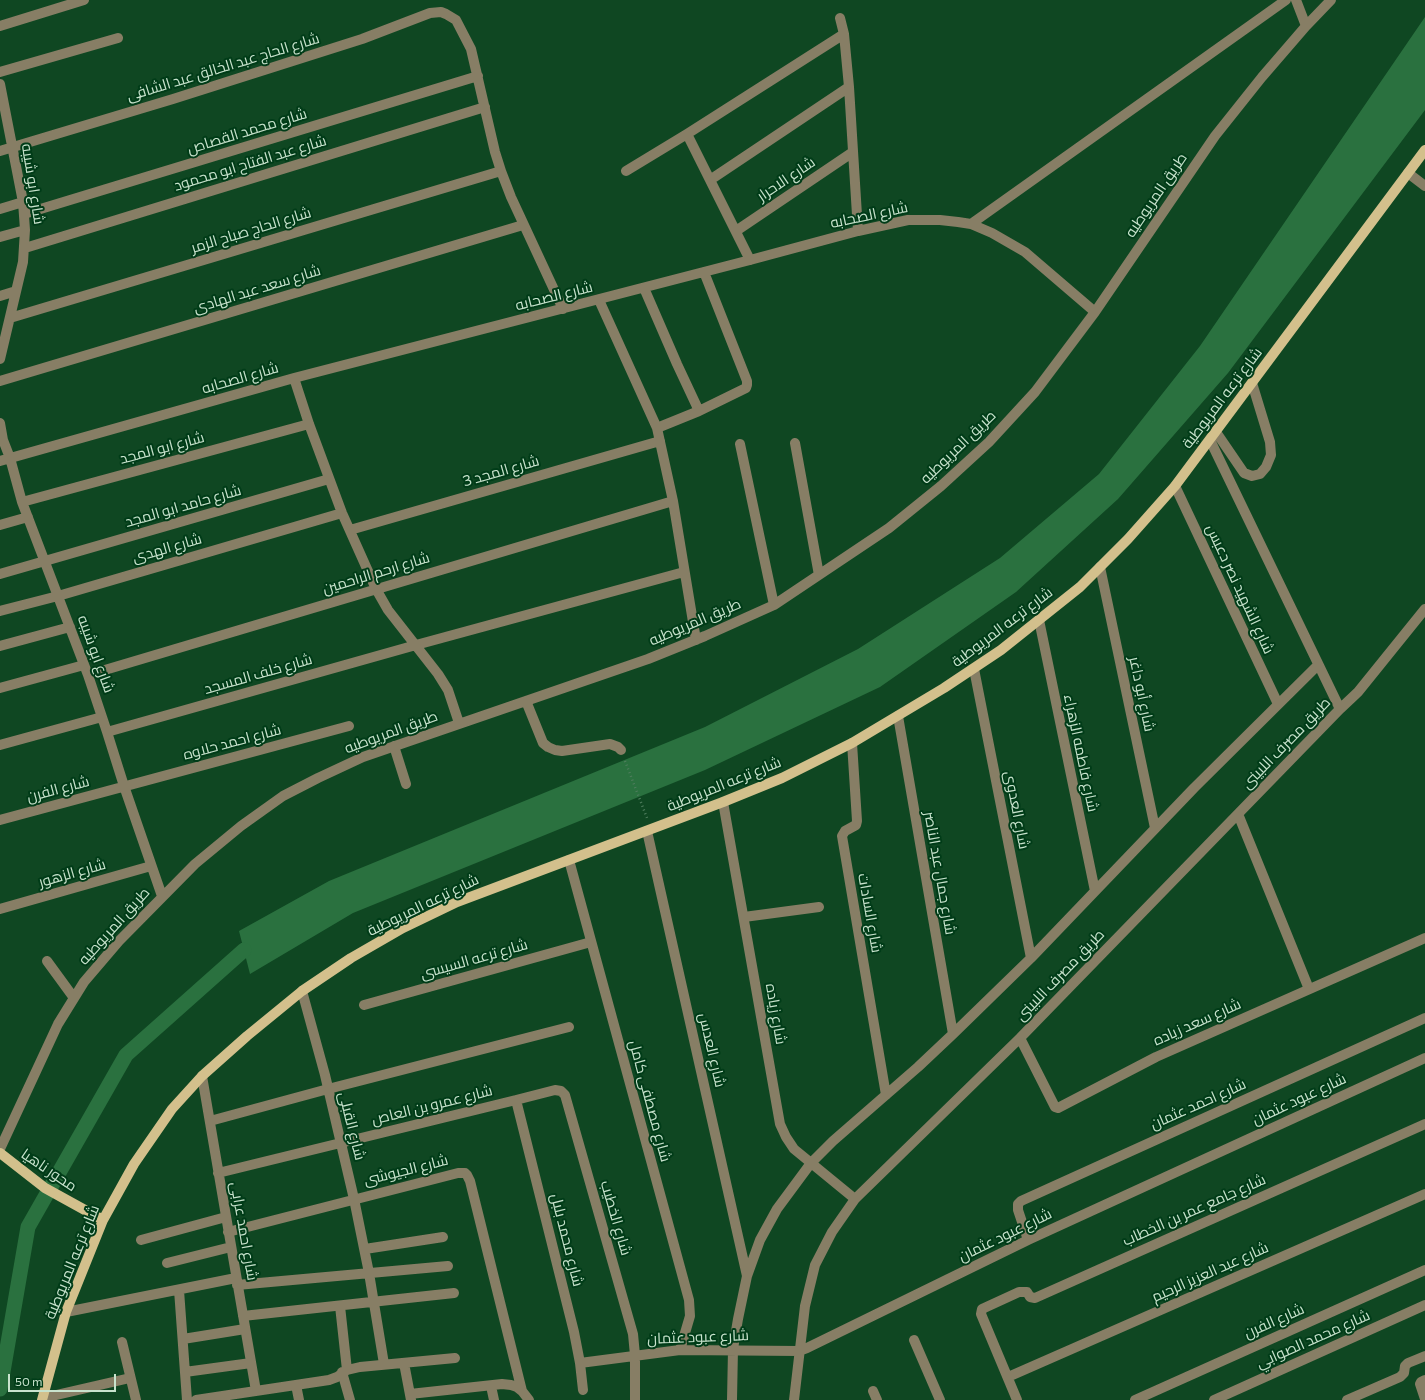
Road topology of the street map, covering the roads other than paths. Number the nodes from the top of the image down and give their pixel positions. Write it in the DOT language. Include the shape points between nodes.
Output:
graph roads {
  1 [pos="84,0"];
  2 [pos="1286,0"];
  3 [pos="1296,0"];
  4 [pos="1326,2"];
  5 [pos="840,18"];
  6 [pos="0,26"];
  7 [pos="1306,26"];
  8 [pos="844,34"];
  9 [pos="118,38"];
  10 [pos="0,72"];
  11 [pos="478,76"];
  12 [pos="0,84"];
  13 [pos="849,87"];
  14 [pos="1,96"];
  15 [pos="485,107"];
  16 [pos="687,134"];
  17 [pos="12,147"];
  18 [pos="1425,150"];
  19 [pos="0,151"];
  20 [pos="853,152"];
  21 [pos="501,171"];
  22 [pos="626,171"];
  23 [pos="1408,173"];
  24 [pos="710,180"];
  25 [pos="1425,186"];
  26 [pos="23,202"];
  27 [pos="0,209"];
  28 [pos="24,214"];
  29 [pos="971,224"];
  30 [pos="523,225"];
  31 [pos="25,230"];
  32 [pos="736,231"];
  33 [pos="858,231"];
  34 [pos="0,238"];
  35 [pos="25,248"];
  36 [pos="750,260"];
  37 [pos="704,272"];
  38 [pos="644,288"];
  39 [pos="16,291"];
  40 [pos="0,296"];
  41 [pos="599,300"];
  42 [pos="562,309"];
  43 [pos="1095,312"];
  44 [pos="10,318"];
  45 [pos="0,359"];
  46 [pos="294,378"];
  47 [pos="0,381"];
  48 [pos="1252,383"];
  49 [pos="699,411"];
  50 [pos="0,423"];
  51 [pos="309,424"];
  52 [pos="658,428"];
  53 [pos="1213,436"];
  54 [pos="660,441"];
  55 [pos="795,443"];
  56 [pos="740,444"];
  57 [pos="5,460"];
  58 [pos="329,479"];
  59 [pos="1175,486"];
  60 [pos="673,501"];
  61 [pos="22,502"];
  62 [pos="342,513"];
  63 [pos="28,518"];
  64 [pos="0,525"];
  65 [pos="350,530"];
  66 [pos="45,562"];
  67 [pos="1100,567"];
  68 [pos="684,572"];
  69 [pos="0,574"];
  70 [pos="819,575"];
  71 [pos="376,588"];
  72 [pos="58,596"];
  73 [pos="774,604"];
  74 [pos="1425,609"];
  75 [pos="0,611"];
  76 [pos="1039,620"];
  77 [pos="70,627"];
  78 [pos="696,640"];
  79 [pos="416,645"];
  80 [pos="0,646"];
  81 [pos="84,665"];
  82 [pos="1318,665"];
  83 [pos="974,669"];
  84 [pos="88,675"];
  85 [pos="0,688"];
  86 [pos="526,701"];
  87 [pos="1278,704"];
  88 [pos="1340,709"];
  89 [pos="898,716"];
  90 [pos="102,717"];
  91 [pos="458,723"];
  92 [pos="349,726"];
  93 [pos="107,732"];
  94 [pos="852,743"];
  95 [pos="0,745"];
  96 [pos="394,746"];
  97 [pos="621,750"];
  98 [pos="406,784"];
  99 [pos="124,786"];
  100 [pos="723,802"];
  101 [pos="1238,814"];
  102 [pos="0,820"];
  103 [pos="1155,828"];
  104 [pos="649,830"];
  105 [pos="569,860"];
  106 [pos="151,866"];
  107 [pos="1095,891"];
  108 [pos="162,896"];
  109 [pos="819,907"];
  110 [pos="0,909"];
  111 [pos="744,917"];
  112 [pos="1425,938"];
  113 [pos="591,942"];
  114 [pos="1031,958"];
  115 [pos="48,961"];
  116 [pos="1309,989"];
  117 [pos="302,991"];
  118 [pos="74,998"];
  119 [pos="364,1005"];
  120 [pos="1425,1018"];
  121 [pos="569,1027"];
  122 [pos="953,1034"];
  123 [pos="1020,1038"];
  124 [pos="1425,1058"];
  125 [pos="202,1076"];
  126 [pos="328,1089"];
  127 [pos="561,1091"];
  128 [pos="886,1095"];
  129 [pos="516,1100"];
  130 [pos="210,1121"];
  131 [pos="1425,1124"];
  132 [pos="342,1142"];
  133 [pos="0,1149"];
  134 [pos="0,1153"];
  135 [pos="811,1163"];
  136 [pos="218,1173"];
  137 [pos="1425,1194"];
  138 [pos="354,1199"];
  139 [pos="855,1199"];
  140 [pos="226,1217"];
  141 [pos="102,1220"];
  142 [pos="228,1232"];
  143 [pos="443,1237"];
  144 [pos="141,1240"];
  145 [pos="1028,1240"];
  146 [pos="231,1247"];
  147 [pos="365,1249"];
  148 [pos="166,1263"];
  149 [pos="448,1266"];
  150 [pos="1425,1270"];
  151 [pos="369,1273"];
  152 [pos="748,1276"];
  153 [pos="237,1282"];
  154 [pos="179,1290"];
  155 [pos="454,1293"];
  156 [pos="374,1302"];
  157 [pos="1425,1305"];
  158 [pos="340,1306"];
  159 [pos="66,1312"];
  160 [pos="243,1316"];
  161 [pos="245,1329"];
  162 [pos="183,1339"];
  163 [pos="914,1340"];
  164 [pos="122,1342"];
  165 [pos="733,1349"];
  166 [pos="680,1350"];
  167 [pos="799,1350"];
  168 [pos="635,1355"];
  169 [pos="1425,1356"];
  170 [pos="455,1358"];
  171 [pos="580,1362"];
  172 [pos="404,1363"];
  173 [pos="251,1364"];
  174 [pos="384,1364"];
  175 [pos="344,1371"];
  176 [pos="185,1372"];
  177 [pos="1008,1377"];
  178 [pos="130,1378"];
  179 [pos="1423,1381"];
  180 [pos="296,1385"];
  181 [pos="491,1386"];
  182 [pos="583,1390"];
  183 [pos="256,1391"];
  184 [pos="522,1391"];
  185 [pos="411,1397"];
  186 [pos="43,1399"];
  187 [pos="1425,1399"];
  188 [pos="136,1400"];
  189 [pos="187,1400"];
  190 [pos="202,1400"];
  191 [pos="299,1400"];
  192 [pos="350,1400"];
  193 [pos="494,1400"];
  194 [pos="529,1400"];
  195 [pos="634,1400"];
  196 [pos="732,1400"];
  197 [pos="794,1400"];
  198 [pos="940,1400"];
  199 [pos="1017,1400"];
  200 [pos="1136,1400"];
  201 [pos="1214,1400"];
  202 [pos="1347,1400"];
  1 -- 6 [label="street"];
  2 -- 29 [label="street"];
  3 -- 7 [label="street"];
  4 -- 7 [label="street, طريق المريوطيه"];
  5 -- 8 [label="street"];
  7 -- 43 [label="street, طريق المريوطيه" via="1215,136"];
  8 -- 13 [label="street"];
  8 -- 16 [label="street"];
  9 -- 10 [label="street"];
  11 -- 15 [label="street"];
  11 -- 17 [label="street, شارع الحاج عبد الخالق عبد الشافى" via="471,49 456,20 440,12 430,13 362,39"];
  11 -- 28 [label="street, شارع محمد القصاص"];
  12 -- 14 [label="street, شارع ابو شيبه"];
  13 -- 20 [label="street"];
  13 -- 24 [label="street"];
  14 -- 17 [label="street, شارع ابو شيبه"];
  15 -- 21 [label="street"];
  15 -- 35 [label="street, شارع عبد الفتاح ابو محمود"];
  16 -- 22 [label="street"];
  16 -- 24 [label="street"];
  17 -- 19 [label="street, شارع الحاج عبد الخالق عبد الشافى"];
  17 -- 26 [label="street, شارع ابو شيبه"];
  18 -- 23 [label="main road, شارع ترعه المريوطية"];
  20 -- 32 [label="street, شارع الاحرار"];
  20 -- 33 [label="street"];
  21 -- 30 [label="street"];
  21 -- 44 [label="street, شارع الحاج صباح الزمر"];
  23 -- 25 [label="street"];
  23 -- 48 [label="main road, شارع ترعه المريوطية"];
  24 -- 32 [label="street"];
  26 -- 27 [label="street"];
  26 -- 28 [label="street, شارع ابو شيبه"];
  28 -- 31 [label="street, شارع ابو شيبه"];
  29 -- 33 [label="street, شارع الصحابه" via="924,219"];
  29 -- 43 [label="street, شارع الصحابه" via="1025,252"];
  30 -- 42 [label="street"];
  30 -- 47 [label="street, شارع سعد عبد الهادى"];
  31 -- 34 [label="street"];
  31 -- 35 [label="street, شارع ابو شيبه"];
  32 -- 36 [label="street"];
  33 -- 36 [label="street, شارع الصحابه"];
  35 -- 39 [label="street, شارع ابو شيبه"];
  36 -- 37 [label="street, شارع الصحابه"];
  37 -- 38 [label="street, شارع الصحابه"];
  37 -- 49 [label="street" via="747,385 746,388"];
  38 -- 41 [label="street, شارع الصحابه"];
  38 -- 49 [label="street"];
  39 -- 40 [label="street"];
  39 -- 44 [label="street, شارع ابو شيبه"];
  41 -- 42 [label="street, شارع الصحابه"];
  41 -- 52 [label="street"];
  42 -- 46 [label="street, شارع الصحابه"];
  43 -- 70 [label="street, طريق المريوطيه" via="1035,392 988,442 941,486 888,528"];
  44 -- 45 [label="street, شارع ابو شيبه"];
  46 -- 51 [label="street"];
  46 -- 57 [label="street, شارع الصحابه"];
  48 -- 53 [label="main road, شارع ترعه المريوطية"];
  48 -- 53 [label="street" via="1270,442 1271,455 1266,466 1260,474 1252,476 1244,473"];
  49 -- 52 [label="street"];
  50 -- 57 [label="street, شارع ابو شيبه"];
  51 -- 58 [label="street"];
  51 -- 61 [label="street, شارع ابو المجد"];
  52 -- 54 [label="street"];
  53 -- 59 [label="main road, شارع ترعه المريوطية"];
  53 -- 82 [label="street"];
  54 -- 60 [label="street"];
  54 -- 65 [label="street, شارع المجد 3"];
  55 -- 70 [label="street"];
  56 -- 73 [label="street"];
  57 -- 61 [label="street, شارع ابو شيبه"];
  58 -- 62 [label="street"];
  58 -- 66 [label="street, شارع حامد ابو المجد"];
  59 -- 67 [label="main road, شارع ترعه المريوطية"];
  59 -- 87 [label="street, شارع الشهيد نصر دعبس"];
  60 -- 68 [label="street"];
  60 -- 71 [label="street, شارع ارحم الراحمين"];
  61 -- 63 [label="street, شارع ابو شيبه"];
  62 -- 65 [label="street"];
  62 -- 72 [label="street, شارع الهدى"];
  63 -- 64 [label="street"];
  63 -- 66 [label="street, شارع ابو شيبه"];
  65 -- 71 [label="street"];
  66 -- 69 [label="street, شارع حامد ابو المجد"];
  66 -- 72 [label="street, شارع ابو شيبه"];
  67 -- 76 [label="main road, شارع ترعه المريوطية"];
  67 -- 103 [label="street, شارع أبو داغر"];
  68 -- 78 [label="street"];
  68 -- 79 [label="street, شارع خلف المسجد"];
  70 -- 73 [label="street, طريق المريوطيه"];
  71 -- 79 [label="street" via="388,610"];
  71 -- 84 [label="street, شارع ارحم الراحمين"];
  72 -- 75 [label="street, شارع الهدى"];
  72 -- 77 [label="street, شارع ابو شيبه"];
  73 -- 78 [label="street, طريق المريوطيه"];
  74 -- 88 [label="street, طريق مصرف اللبينى" via="1358,692"];
  76 -- 83 [label="main road, شارع ترعه المريوطية"];
  76 -- 107 [label="street, شارع فاطمه الزهراء"];
  77 -- 80 [label="street"];
  77 -- 81 [label="street, شارع ابو شيبه"];
  78 -- 86 [label="street, طريق المريوطيه"];
  79 -- 91 [label="street" via="448,690"];
  79 -- 93 [label="street, شارع خلف المسجد"];
  81 -- 84 [label="street, شارع ابو شيبه"];
  81 -- 85 [label="street"];
  82 -- 87 [label="street"];
  82 -- 88 [label="street"];
  83 -- 89 [label="main road, شارع ترعه المريوطية"];
  83 -- 114 [label="street, شارع العدوى"];
  84 -- 90 [label="street, شارع ابو شيبه"];
  86 -- 91 [label="street, طريق المريوطيه"];
  86 -- 97 [label="street" via="543,743 548,747 562,751 610,744"];
  87 -- 103 [label="street"];
  88 -- 101 [label="street, طريق مصرف اللبينى"];
  89 -- 94 [label="main road, شارع ترعه المريوطية"];
  89 -- 122 [label="street, شارع جمال عبد الناصر"];
  90 -- 93 [label="street, شارع ابو شيبه"];
  90 -- 95 [label="street"];
  91 -- 96 [label="street, طريق المريوطيه"];
  92 -- 99 [label="street, شارع احمد حلاوه"];
  93 -- 99 [label="street, شارع ابو شيبه"];
  94 -- 100 [label="main road, شارع ترعه المريوطية" via="782,778"];
  94 -- 128 [label="street, شارع السادات" via="857,821 856,825 845,831 842,836"];
  96 -- 98 [label="street"];
  96 -- 108 [label="street, طريق المريوطيه" via="363,757 283,796 195,864"];
  99 -- 102 [label="street, شارع الفرن"];
  99 -- 106 [label="street, شارع ابو شيبه"];
  100 -- 104 [label="main road, شارع ترعه المريوطية"];
  100 -- 111 [label="street, شارع زياده"];
  101 -- 116 [label="street"];
  101 -- 123 [label="street, طريق مصرف اللبينى"];
  103 -- 107 [label="street"];
  104 -- 105 [label="main road, شارع ترعه المريوطية"];
  104 -- 152 [label="street, شارع العدس"];
  105 -- 113 [label="street, شارع مصطفى كامل"];
  105 -- 117 [label="main road, شارع ترعه المريوطية" via="457,902 403,928 351,958"];
  106 -- 108 [label="street, شارع ابو شيبه"];
  106 -- 110 [label="street, شارع الزهور"];
  107 -- 114 [label="street"];
  108 -- 118 [label="street, طريق المريوطيه" via="119,941 84,982"];
  109 -- 111 [label="street"];
  111 -- 135 [label="street, شارع زياده" via="780,1124 794,1149"];
  112 -- 116 [label="street, شارع سعد زياده"];
  113 -- 119 [label="street, شارع ترعه السيسى"];
  113 -- 166 [label="street, شارع مصطفى كامل" via="689,1300 690,1316"];
  114 -- 122 [label="street"];
  115 -- 118 [label="street"];
  116 -- 123 [label="street, شارع سعد زياده" via="1156,1057 1058,1108"];
  117 -- 125 [label="main road, شارع ترعه المريوطية"];
  117 -- 126 [label="street, شارع القبلى"];
  118 -- 133 [label="street, طريق المريوطيه" via="54,1030"];
  120 -- 145 [label="street, شارع احمد عثمان" via="1021,1201 1018,1210"];
  121 -- 126 [label="street"];
  122 -- 128 [label="street"];
  123 -- 139 [label="street, طريق مصرف اللبينى"];
  124 -- 145 [label="street, شارع عبود عثمان"];
  125 -- 130 [label="street, شارع احمد عرابى"];
  125 -- 141 [label="main road, شارع ترعه المريوطية" via="172,1109 134,1164"];
  126 -- 130 [label="street"];
  126 -- 132 [label="street, شارع القبلى"];
  127 -- 129 [label="street, شارع عمرو بن العاص" via="555,1090"];
  127 -- 168 [label="street, شارع الخطيب" via="567,1102 628,1314"];
  128 -- 135 [label="street"];
  129 -- 132 [label="street, شارع عمرو بن العاص"];
  129 -- 171 [label="street, شارع محمد بلبل"];
  130 -- 136 [label="street, شارع احمد عرابى"];
  131 -- 177 [label="street, شارع جامع عمر بن الخطاب" via="1035,1298 1030,1297 1027,1292 1019,1292 982,1309 981,1314"];
  132 -- 136 [label="street, شارع عمرو بن العاص"];
  132 -- 138 [label="street, شارع القبلى"];
  134 -- 141 [label="main road, محور ناهيا" via="46,1188"];
  135 -- 139 [label="street, شارع زياده"];
  135 -- 152 [label="street" via="777,1209 760,1240"];
  136 -- 140 [label="street, شارع احمد عرابى"];
  137 -- 177 [label="street, شارع عبد العزيز الرحيم"];
  138 -- 142 [label="street, شارع الجيوشى"];
  138 -- 147 [label="street, شارع القبلى"];
  138 -- 184 [label="street, شارع الجيوشى" via="461,1172 467,1175"];
  139 -- 167 [label="street, طريق مصرف اللبينى" via="832,1232 815,1265 804,1306"];
  140 -- 142 [label="street, شارع احمد عرابى"];
  140 -- 144 [label="street"];
  141 -- 159 [label="main road, شارع ترعه المريوطية"];
  142 -- 146 [label="street, شارع احمد عرابى"];
  143 -- 147 [label="street"];
  145 -- 167 [label="street, شارع عبود عثمان" via="816,1345"];
  146 -- 148 [label="street"];
  146 -- 153 [label="street, شارع احمد عرابى"];
  147 -- 151 [label="street, شارع القبلى"];
  149 -- 151 [label="street"];
  150 -- 200 [label="street, شارع الفرن"];
  151 -- 153 [label="street"];
  151 -- 156 [label="street, شارع القبلى"];
  152 -- 165 [label="street"];
  153 -- 154 [label="street"];
  153 -- 160 [label="street, شارع احمد عرابى"];
  154 -- 159 [label="street"];
  154 -- 162 [label="street"];
  155 -- 156 [label="street"];
  156 -- 158 [label="street"];
  156 -- 174 [label="street, شارع القبلى"];
  157 -- 201 [label="street, شارع محمد الصوابي"];
  158 -- 160 [label="street"];
  158 -- 175 [label="street"];
  159 -- 186 [label="main road, شارع ترعه المريوطية"];
  160 -- 161 [label="street, شارع احمد عرابى"];
  161 -- 162 [label="street"];
  161 -- 173 [label="street, شارع احمد عرابى"];
  162 -- 176 [label="street"];
  163 -- 198 [label="street"];
  164 -- 178 [label="street"];
  165 -- 166 [label="street, شارع عبود عثمان"];
  165 -- 167 [label="street, شارع عبود عثمان"];
  165 -- 196 [label="street"];
  166 -- 168 [label="street, شارع عبود عثمان"];
  167 -- 197 [label="street, طريق مصرف اللبينى"];
  168 -- 171 [label="street, شارع عبود عثمان"];
  168 -- 195 [label="street, شارع الخطيب"];
  169 -- 202 [label="street" via="1405,1366 1400,1377"];
  170 -- 172 [label="street"];
  171 -- 182 [label="street, شارع محمد بلبل"];
  172 -- 174 [label="street"];
  172 -- 185 [label="street"];
  173 -- 176 [label="street"];
  173 -- 183 [label="street, شارع احمد عرابى"];
  174 -- 175 [label="street"];
  175 -- 180 [label="street" via="329,1380"];
  175 -- 192 [label="street"];
  176 -- 189 [label="street"];
  177 -- 199 [label="street"];
  178 -- 186 [label="street"];
  178 -- 188 [label="street"];
  179 -- 187 [label="street" via="1420,1387"];
  180 -- 183 [label="street"];
  180 -- 191 [label="street"];
  181 -- 184 [label="street" via="511,1385"];
  181 -- 185 [label="street"];
  181 -- 193 [label="street"];
  183 -- 190 [label="street"];
  184 -- 194 [label="street"];
}
